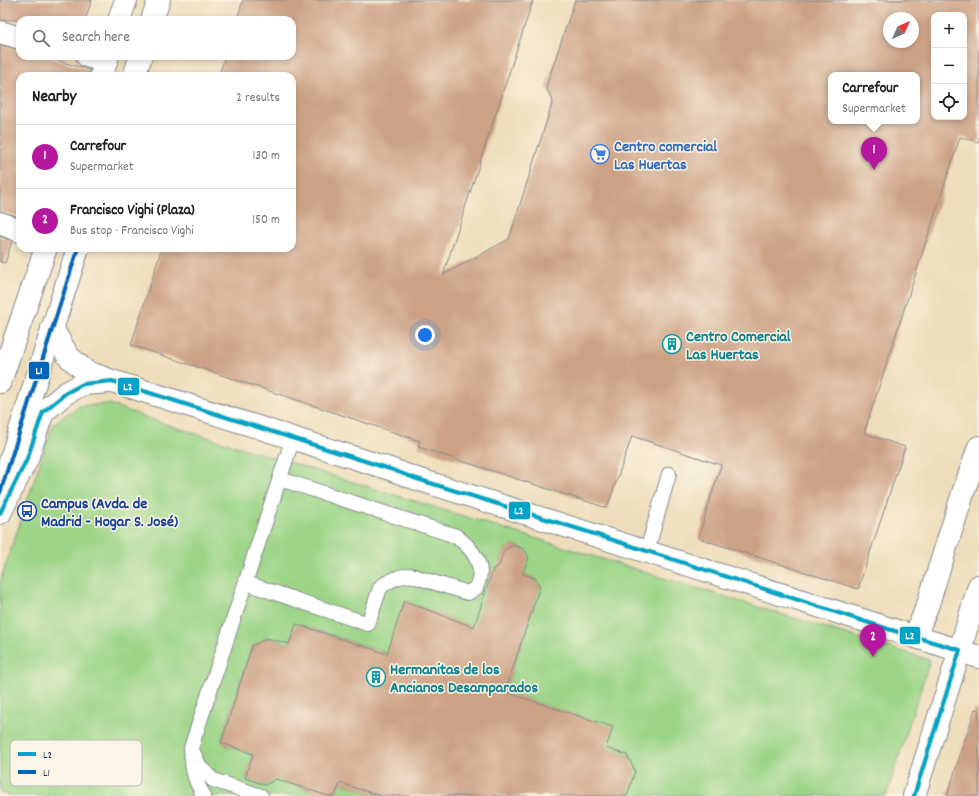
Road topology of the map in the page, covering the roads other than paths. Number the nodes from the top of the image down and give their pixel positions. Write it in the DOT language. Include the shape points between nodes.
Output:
graph roads {
  1 [pos="126,0"];
  2 [pos="159,0"];
  3 [pos="120,16"];
  4 [pos="153,16"];
  5 [pos="0,32"];
  6 [pos="16,37"];
  7 [pos="140,60"];
  8 [pos="135,72"];
  9 [pos="0,223"];
  10 [pos="16,229"];
  11 [pos="45,252"];
  12 [pos="77,252"];
  13 [pos="52,328"];
  14 [pos="112,381"];
  15 [pos="0,382"];
  16 [pos="293,438"];
  17 [pos="979,447"];
  18 [pos="669,474"];
  19 [pos="280,480"];
  20 [pos="0,493"];
  21 [pos="971,496"];
  22 [pos="0,513"];
  23 [pos="647,551"];
  24 [pos="246,583"];
  25 [pos="979,586"];
  26 [pos="916,637"];
  27 [pos="970,653"];
  28 [pos="190,748"];
  29 [pos="204,796"];
  30 [pos="260,796"];
  31 [pos="914,796"];
  1 -- 3 [label="street"];
  2 -- 4 [label="street"];
  5 -- 6 [label="street"];
  7 -- 8 [label="street"];
  9 -- 10 [label="street"];
  11 -- 15 [label="street"];
  12 -- 13 [label="street"];
  13 -- 14 [label="street" via="68,356 85,371"];
  13 -- 20 [label="street"];
  14 -- 16 [label="street"];
  14 -- 22 [label="street" via="83,384 66,393 43,412 27,459"];
  16 -- 19 [label="lane"];
  16 -- 23 [label="street"];
  17 -- 21 [label="street"];
  18 -- 23 [label="lane"];
  19 -- 24 [label="lane"];
  19 -- 24 [label="lane" via="456,536 468,546 477,559 480,573 476,588 468,593 410,575 399,577 380,588 368,624"];
  21 -- 26 [label="street"];
  23 -- 26 [label="street"];
  24 -- 28 [label="lane"];
  25 -- 27 [label="street"];
  26 -- 27 [label="street"];
  27 -- 31 [label="street"];
  28 -- 29 [label="lane" via="196,783"];
  28 -- 30 [label="lane" via="200,767 213,780"];
}
